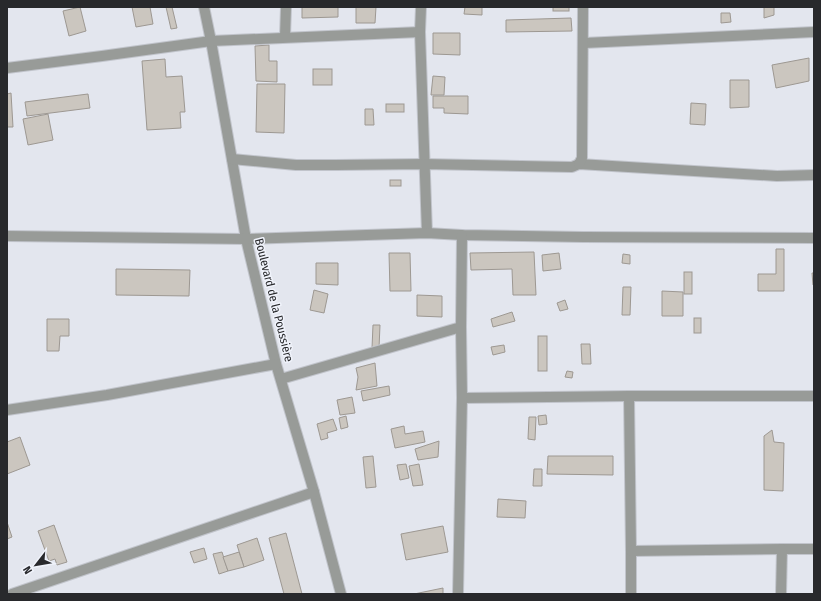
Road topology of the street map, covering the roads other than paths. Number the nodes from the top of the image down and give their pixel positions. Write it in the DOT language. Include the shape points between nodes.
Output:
graph roads {
  1 [pos="204,7"];
  2 [pos="286,7"];
  3 [pos="421,7"];
  4 [pos="583,7"];
  5 [pos="420,32"];
  6 [pos="814,32"];
  7 [pos="285,37"];
  8 [pos="210,41"];
  9 [pos="584,43"];
  10 [pos="7,68"];
  11 [pos="232,159"];
  12 [pos="424,164"];
  13 [pos="579,164"];
  14 [pos="814,175"];
  15 [pos="427,233"];
  16 [pos="462,235"];
  17 [pos="7,236"];
  18 [pos="814,238"];
  19 [pos="246,239"];
  20 [pos="461,327"];
  21 [pos="276,364"];
  22 [pos="281,379"];
  23 [pos="629,396"];
  24 [pos="814,396"];
  25 [pos="462,398"];
  26 [pos="7,410"];
  27 [pos="314,492"];
  28 [pos="782,549"];
  29 [pos="814,549"];
  30 [pos="631,551"];
  31 [pos="12,594"];
  32 [pos="341,594"];
  33 [pos="458,594"];
  34 [pos="631,594"];
  35 [pos="782,594"];
  1 -- 8 [label="street, Boulevard de la Poussière"];
  2 -- 7 [label="street"];
  3 -- 5 [label="street"];
  4 -- 9 [label="street"];
  5 -- 7 [label="street"];
  5 -- 12 [label="street"];
  6 -- 9 [label="street"];
  7 -- 8 [label="street"];
  8 -- 10 [label="street"];
  8 -- 11 [label="street, Boulevard de la Poussière"];
  9 -- 13 [label="street" via="582,158"];
  11 -- 12 [label="street" via="296,165"];
  11 -- 19 [label="street, Boulevard de la Poussière"];
  12 -- 13 [label="street" via="572,167"];
  12 -- 15 [label="street"];
  13 -- 14 [label="street" via="777,176"];
  15 -- 16 [label="street"];
  15 -- 19 [label="street"];
  16 -- 18 [label="street"];
  16 -- 20 [label="street"];
  17 -- 19 [label="street"];
  19 -- 21 [label="street, Boulevard de la Poussière"];
  20 -- 22 [label="street"];
  20 -- 25 [label="street"];
  21 -- 22 [label="street, Boulevard de la Poussière"];
  21 -- 26 [label="street"];
  22 -- 27 [label="street, Boulevard de la Poussière"];
  23 -- 24 [label="street"];
  23 -- 25 [label="street"];
  23 -- 30 [label="street"];
  25 -- 33 [label="street"];
  27 -- 31 [label="street"];
  27 -- 32 [label="street, Boulevard de la Poussière"];
  28 -- 29 [label="street"];
  28 -- 30 [label="street"];
  28 -- 35 [label="street"];
  30 -- 34 [label="street"];
}
